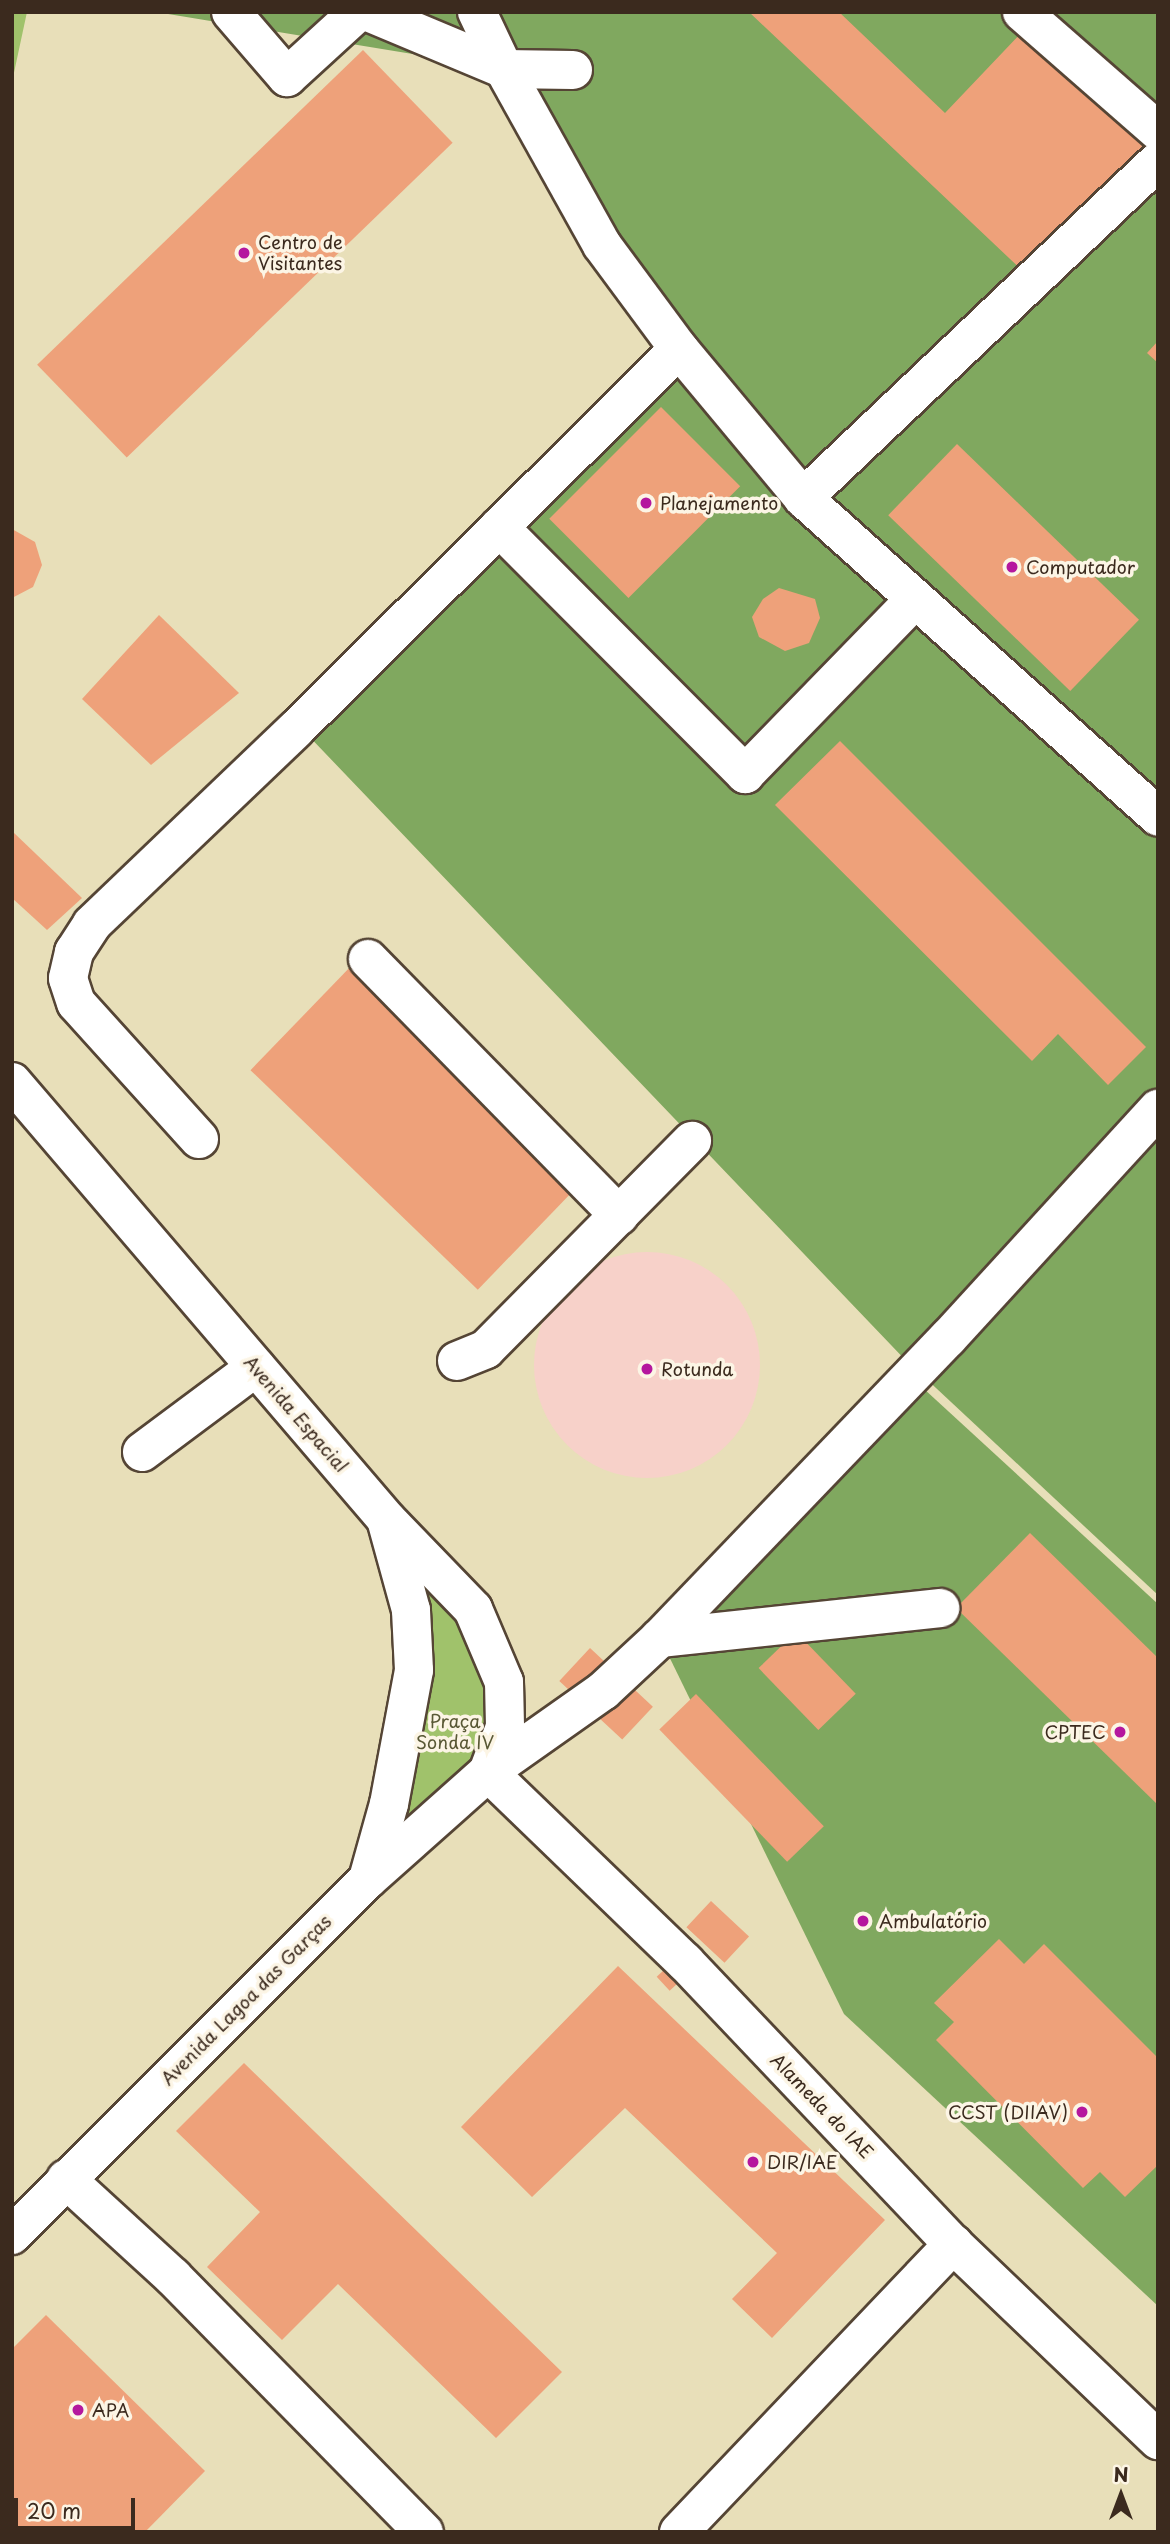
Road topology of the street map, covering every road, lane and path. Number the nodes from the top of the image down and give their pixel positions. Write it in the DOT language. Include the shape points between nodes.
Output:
graph roads {
  1 [pos="231,12"];
  2 [pos="358,12"];
  3 [pos="369,12"];
  4 [pos="477,12"];
  5 [pos="1022,12"];
  6 [pos="504,69"];
  7 [pos="573,70"];
  8 [pos="1158,131"];
  9 [pos="1158,160"];
  10 [pos="679,349"];
  11 [pos="803,498"];
  12 [pos="499,527"];
  13 [pos="913,601"];
  14 [pos="1158,817"];
  15 [pos="368,960"];
  16 [pos="12,1082"];
  17 [pos="1158,1109"];
  18 [pos="199,1139"];
  19 [pos="692,1141"];
  20 [pos="619,1215"];
  21 [pos="457,1362"];
  22 [pos="256,1367"];
  23 [pos="142,1452"];
  24 [pos="387,1520"];
  25 [pos="940,1608"];
  26 [pos="660,1638"];
  27 [pos="488,1772"];
  28 [pos="368,1879"];
  29 [pos="66,2179"];
  30 [pos="12,2235"];
  31 [pos="953,2244"];
  32 [pos="1158,2440"];
  33 [pos="424,2532"];
  34 [pos="679,2532"];
  1 -- 2 [label="lane" via="287,77"];
  3 -- 6 [label="lane"];
  4 -- 6 [label="lane"];
  5 -- 8 [label="lane"];
  6 -- 7 [label="lane"];
  6 -- 10 [label="lane" via="602,245"];
  9 -- 11 [label="lane"];
  10 -- 11 [label="lane"];
  10 -- 12 [label="lane"];
  11 -- 13 [label="lane"];
  12 -- 13 [label="lane" via="746,774"];
  12 -- 18 [label="lane" via="92,924 71,965 68,978 76,1003"];
  13 -- 14 [label="lane"];
  15 -- 20 [label="lane"];
  16 -- 22 [label="lane, Avenida Espacial"];
  17 -- 26 [label="lane, Avenida Lagoa das Garças" via="948,1338"];
  19 -- 20 [label="lane"];
  20 -- 21 [label="lane" via="486,1349"];
  22 -- 23 [label="lane"];
  22 -- 24 [label="lane, Avenida Espacial"];
  24 -- 27 [label="lane, Avenida Espacial" via="473,1609 504,1682 505,1727"];
  24 -- 28 [label="lane" via="411,1610 414,1670 389,1804"];
  25 -- 26 [label="lane"];
  26 -- 27 [label="lane, Avenida Lagoa das Garças" via="603,1691"];
  27 -- 28 [label="lane, Avenida Lagoa das Garças"];
  27 -- 31 [label="lane, Alameda do IAE" via="685,1962"];
  28 -- 29 [label="lane, Avenida Lagoa das Garças"];
  29 -- 30 [label="lane, Avenida Lagoa das Garças"];
  29 -- 33 [label="lane" via="173,2277"];
  31 -- 32 [label="lane, Alameda do IAE"];
  31 -- 34 [label="lane"];
}
